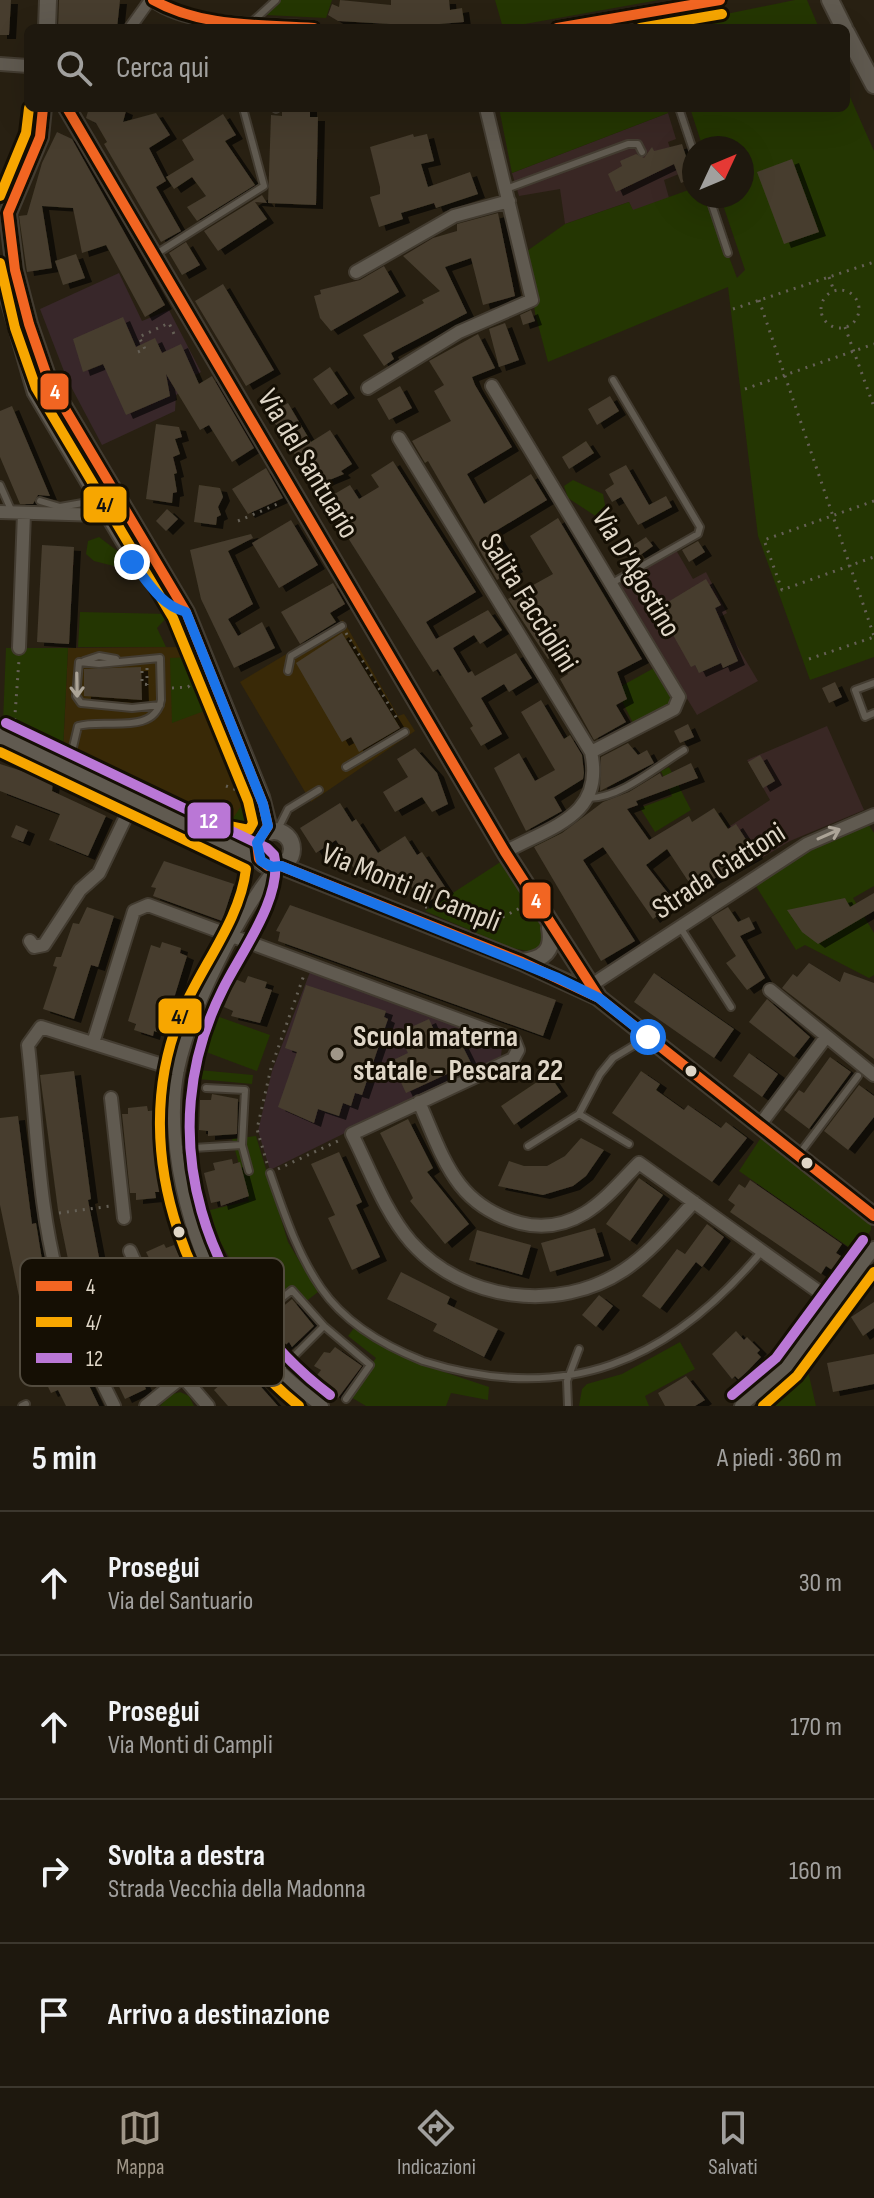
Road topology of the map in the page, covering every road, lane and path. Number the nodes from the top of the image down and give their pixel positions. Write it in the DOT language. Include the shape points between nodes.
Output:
graph roads {
  1 [pos="48,0"];
  2 [pos="152,0"];
  3 [pos="276,0"];
  4 [pos="720,0"];
  5 [pos="830,0"];
  6 [pos="647,14"];
  7 [pos="252,22"];
  8 [pos="47,24"];
  9 [pos="133,24"];
  10 [pos="223,24"];
  11 [pos="273,24"];
  12 [pos="583,24"];
  13 [pos="650,24"];
  14 [pos="842,24"];
  15 [pos="850,39"];
  16 [pos="0,64"];
  17 [pos="24,66"];
  18 [pos="874,85"];
  19 [pos="43,112"];
  20 [pos="244,112"];
  21 [pos="487,112"];
  22 [pos="680,112"];
  23 [pos="71,115"];
  24 [pos="41,130"];
  25 [pos="688,136"];
  26 [pos="642,152"];
  27 [pos="507,195"];
  28 [pos="713,208"];
  29 [pos="4,213"];
  30 [pos="728,253"];
  31 [pos="6,255"];
  32 [pos="152,256"];
  33 [pos="874,262"];
  34 [pos="356,272"];
  35 [pos="829,277"];
  36 [pos="0,286"];
  37 [pos="834,291"];
  38 [pos="759,300"];
  39 [pos="733,309"];
  40 [pos="845,327"];
  41 [pos="174,334"];
  42 [pos="874,344"];
  43 [pos="854,351"];
  44 [pos="138,352"];
  45 [pos="784,375"];
  46 [pos="613,380"];
  47 [pos="492,386"];
  48 [pos="368,388"];
  49 [pos="745,389"];
  50 [pos="874,407"];
  51 [pos="399,438"];
  52 [pos="0,485"];
  53 [pos="294,496"];
  54 [pos="40,501"];
  55 [pos="94,501"];
  56 [pos="874,501"];
  57 [pos="125,509"];
  58 [pos="12,512"];
  59 [pos="102,515"];
  60 [pos="831,516"];
  61 [pos="238,521"];
  62 [pos="874,557"];
  63 [pos="849,565"];
  64 [pos="612,583"];
  65 [pos="186,612"];
  66 [pos="342,626"];
  67 [pos="874,636"];
  68 [pos="19,648"];
  69 [pos="809,659"];
  70 [pos="136,667"];
  71 [pos="288,671"];
  72 [pos="203,672"];
  73 [pos="874,683"];
  74 [pos="156,685"];
  75 [pos="172,688"];
  76 [pos="160,705"];
  77 [pos="874,713"];
  78 [pos="405,732"];
  79 [pos="7,739"];
  80 [pos="684,750"];
  81 [pos="591,752"];
  82 [pos="68,767"];
  83 [pos="346,767"];
  84 [pos="319,790"];
  85 [pos="589,798"];
  86 [pos="134,800"];
  87 [pos="874,815"];
  88 [pos="268,851"];
  89 [pos="500,852"];
  90 [pos="534,900"];
  91 [pos="425,907"];
  92 [pos="550,925"];
  93 [pos="680,927"];
  94 [pos="233,937"];
  95 [pos="30,941"];
  96 [pos="522,962"];
  97 [pos="308,964"];
  98 [pos="592,989"];
  99 [pos="770,990"];
  100 [pos="731,1007"];
  101 [pos="648,1037"];
  102 [pos="826,1037"];
  103 [pos="93,1043"];
  104 [pos="178,1070"];
  105 [pos="874,1075"];
  106 [pos="858,1076"];
  107 [pos="206,1088"];
  108 [pos="111,1098"];
  109 [pos="419,1102"];
  110 [pos="579,1114"];
  111 [pos="759,1126"];
  112 [pos="352,1134"];
  113 [pos="629,1144"];
  114 [pos="242,1145"];
  115 [pos="528,1146"];
  116 [pos="177,1149"];
  117 [pos="798,1156"];
  118 [pos="249,1171"];
  119 [pos="270,1173"];
  120 [pos="694,1202"];
  121 [pos="123,1212"];
  122 [pos="47,1215"];
  123 [pos="874,1216"];
  124 [pos="874,1248"];
  125 [pos="130,1251"];
  126 [pos="762,1251"];
  127 [pos="55,1258"];
  128 [pos="133,1258"];
  129 [pos="206,1258"];
  130 [pos="284,1296"];
  131 [pos="836,1304"];
  132 [pos="324,1326"];
  133 [pos="579,1349"];
  134 [pos="284,1366"];
  135 [pos="284,1373"];
  136 [pos="567,1381"];
  137 [pos="104,1386"];
  138 [pos="172,1386"];
  139 [pos="191,1386"];
  140 [pos="346,1399"];
  141 [pos="114,1406"];
  142 [pos="146,1406"];
  143 [pos="208,1406"];
  144 [pos="322,1406"];
  145 [pos="568,1406"];
  146 [pos="741,1406"];
  1 -- 8 [label="street"];
  2 -- 9 [label="street"];
  2 -- 10 [label="street" via="175,13"];
  3 -- 7 [label="lane"];
  4 -- 6 [label="street"];
  5 -- 14 [label="street"];
  6 -- 12 [label="street"];
  6 -- 13 [label="lane"];
  7 -- 10 [label="street"];
  7 -- 11 [label="street"];
  15 -- 18 [label="street"];
  16 -- 17 [label="street"];
  19 -- 24 [label="street"];
  20 -- 32 [label="lane" via="264,186"];
  21 -- 27 [label="street"];
  22 -- 25 [label="lane"];
  23 -- 24 [label="street"];
  23 -- 32 [label="street, Via del Santuario"];
  24 -- 29 [label="street"];
  26 -- 27 [label="lane" via="638,144 628,144"];
  27 -- 34 [label="street" via="454,216"];
  27 -- 48 [label="street" via="532,294 530,304 459,332"];
  28 -- 30 [label="lane"];
  29 -- 31 [label="street"];
  31 -- 57 [label="street" via="49,382"];
  32 -- 53 [label="street, Via del Santuario"];
  33 -- 35 [label="path"];
  35 -- 37 [label="path"];
  35 -- 38 [label="path"];
  36 -- 55 [label="lane" via="31,394"];
  37 -- 40 [label="path" via="822,305 823,317 832,326"];
  37 -- 40 [label="path" via="851,294 858,304 858,316"];
  38 -- 39 [label="path"];
  38 -- 45 [label="path"];
  40 -- 43 [label="path"];
  41 -- 44 [label="path" via="169,323 139,337 145,349"];
  42 -- 43 [label="path"];
  43 -- 45 [label="path"];
  43 -- 50 [label="path"];
  45 -- 49 [label="path"];
  45 -- 60 [label="path"];
  46 -- 64 [label="lane" via="700,527 698,534"];
  47 -- 64 [label="street, Via D'Agostino"];
  51 -- 81 [label="street, Salita Facciolini"];
  52 -- 58 [label="lane"];
  53 -- 61 [label="path"];
  53 -- 89 [label="street, Via del Santuario"];
  54 -- 55 [label="lane" via="60,507"];
  55 -- 59 [label="lane"];
  56 -- 60 [label="path"];
  57 -- 59 [label="street"];
  57 -- 65 [label="street"];
  58 -- 59 [label="street"];
  58 -- 68 [label="street"];
  59 -- 65 [label="lane" via="155,592"];
  60 -- 63 [label="path"];
  60 -- 63 [label="path" via="764,540 782,590"];
  62 -- 63 [label="path"];
  63 -- 67 [label="path"];
  64 -- 81 [label="street, Via D'Agostino" via="679,697 674,709"];
  65 -- 88 [label="street" via="210,692 263,804"];
  66 -- 71 [label="lane" via="291,656"];
  66 -- 78 [label="path"];
  67 -- 69 [label="path"];
  68 -- 79 [label="path"];
  70 -- 74 [label="path" via="141,667 142,684"];
  72 -- 75 [label="path" via="188,687"];
  73 -- 77 [label="lane" via="855,690 865,717"];
  76 -- 76 [label="lane, one-way" via="160,658 81,661 76,666 76,696 81,703"];
  76 -- 82 [label="lane" via="146,721 78,726"];
  78 -- 83 [label="lane"];
  79 -- 82 [label="street, Via Monti di Campli"];
  80 -- 85 [label="lane" via="618,790"];
  81 -- 85 [label="street" via="595,782"];
  82 -- 86 [label="street, Via Monti di Campli"];
  84 -- 88 [label="lane" via="288,809"];
  85 -- 89 [label="street" via="583,808"];
  86 -- 88 [label="street, Via Monti di Campli" via="221,839"];
  86 -- 95 [label="street" via="99,873 80,890 44,945 34,947"];
  93 -- 87 [label="street, Strada Ciattoni, one-way" via="807,844"];
  88 -- 94 [label="street" via="256,895"];
  88 -- 96 [label="street, Via Monti di Campli"];
  89 -- 90 [label="street, Via del Santuario"];
  90 -- 91 [label="path" via="499,919 455,906"];
  90 -- 92 [label="street, Via del Santuario"];
  92 -- 96 [label="street, Via Monti di Campli" via="548,952"];
  92 -- 98 [label="street, Via del Santuario"];
  93 -- 98 [label="street, Strada Ciattoni"];
  93 -- 100 [label="lane"];
  94 -- 97 [label="street"];
  94 -- 103 [label="street" via="148,905 134,911"];
  94 -- 104 [label="street" via="202,1001"];
  96 -- 98 [label="street, Via Monti di Campli"];
  97 -- 109 [label="street" via="514,1040 518,1050 513,1059"];
  97 -- 119 [label="path" via="271,1068 257,1129"];
  98 -- 101 [label="street, Via del Santuario"];
  99 -- 102 [label="street"];
  101 -- 110 [label="lane" via="613,1058"];
  101 -- 111 [label="street, Via del Santuario"];
  102 -- 105 [label="street"];
  102 -- 111 [label="street"];
  103 -- 104 [label="street"];
  103 -- 122 [label="street" via="41,1027 28,1045"];
  104 -- 116 [label="street"];
  106 -- 117 [label="lane"];
  107 -- 114 [label="lane" via="245,1090"];
  108 -- 121 [label="street"];
  109 -- 112 [label="street"];
  109 -- 120 [label="street" via="456,1182 476,1205 494,1214 548,1227 570,1221 589,1211 639,1163"];
  110 -- 113 [label="lane"];
  110 -- 115 [label="lane"];
  111 -- 117 [label="street, Via del Santuario"];
  112 -- 119 [label="path"];
  112 -- 120 [label="street" via="394,1219 411,1241 452,1276 499,1294 563,1291 621,1272"];
  114 -- 116 [label="lane"];
  114 -- 118 [label="lane"];
  116 -- 129 [label="street"];
  117 -- 123 [label="street, Via del Santuario"];
  119 -- 136 [label="lane" via="293,1239 321,1289 361,1328 460,1376 513,1384"];
  120 -- 126 [label="street"];
  121 -- 122 [label="path"];
  122 -- 127 [label="street"];
  124 -- 131 [label="street"];
  125 -- 128 [label="street"];
  126 -- 131 [label="street"];
  126 -- 136 [label="lane" via="715,1302 655,1351"];
  130 -- 132 [label="lane" via="292,1290"];
  131 -- 146 [label="street" via="786,1368"];
  132 -- 134 [label="lane"];
  132 -- 140 [label="lane" via="370,1365"];
  133 -- 136 [label="lane"];
  135 -- 144 [label="street"];
  136 -- 145 [label="lane"];
  137 -- 141 [label="street"];
  138 -- 142 [label="street"];
  139 -- 143 [label="street"];
}
